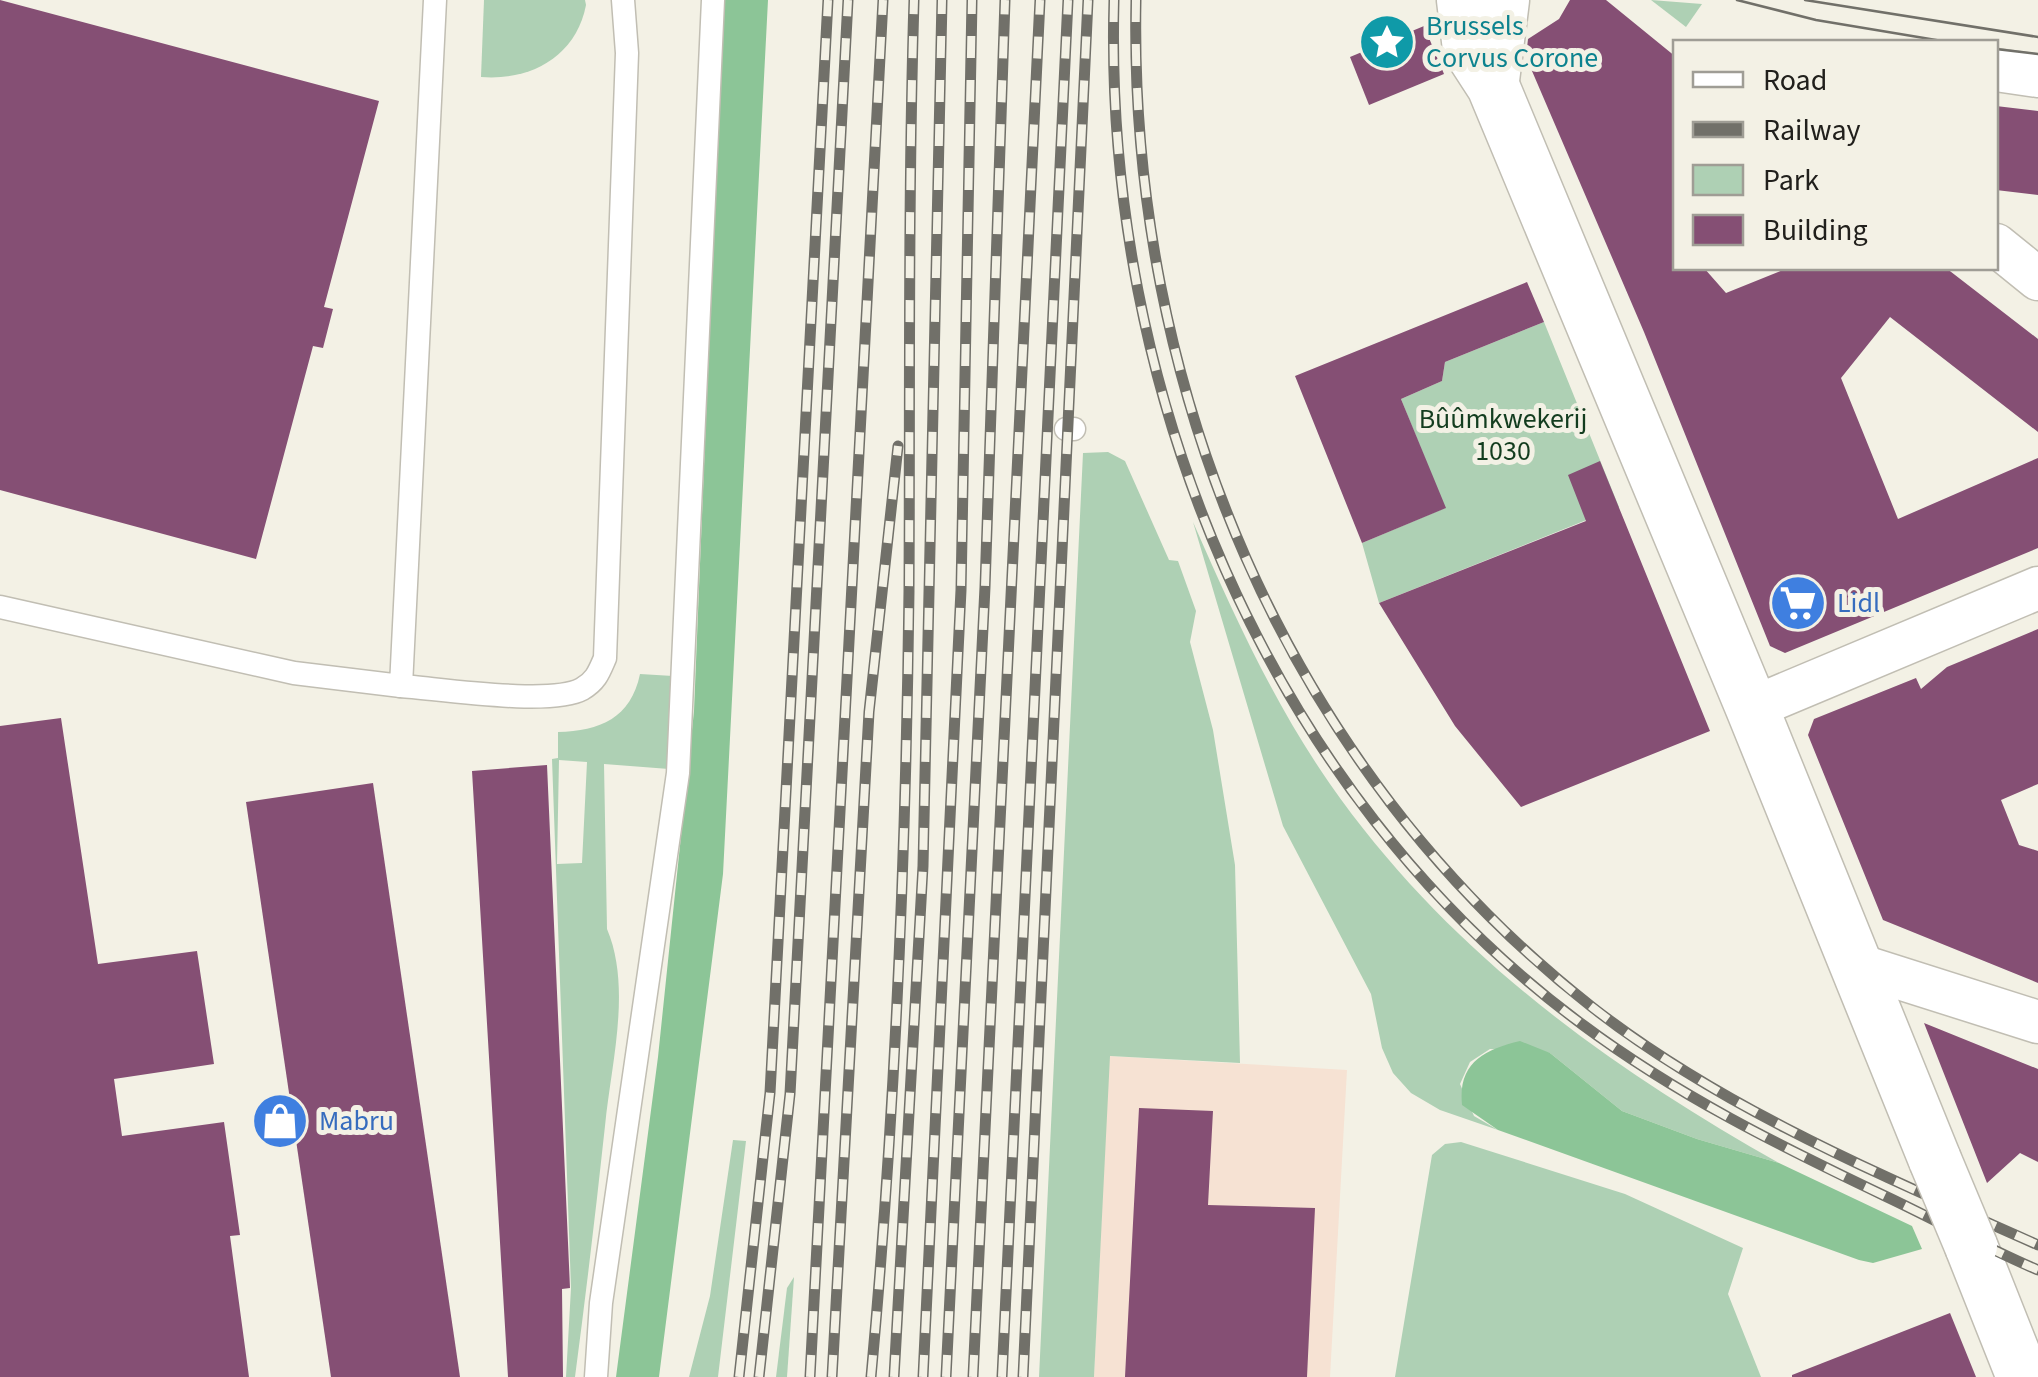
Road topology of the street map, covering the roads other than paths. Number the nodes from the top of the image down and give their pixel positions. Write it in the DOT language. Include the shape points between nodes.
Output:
graph roads {
  1 [pos="435,0"];
  2 [pos="623,0"];
  3 [pos="713,0"];
  4 [pos="1463,0"];
  5 [pos="1503,0"];
  6 [pos="1998,70"];
  7 [pos="2038,76"];
  8 [pos="1492,86"];
  9 [pos="1998,247"];
  10 [pos="2038,278"];
  11 [pos="2038,588"];
  12 [pos="0,608"];
  13 [pos="401,686"];
  14 [pos="1752,708"];
  15 [pos="1854,964"];
  16 [pos="2038,1022"];
  17 [pos="596,1377"];
  18 [pos="2024,1377"];
  1 -- 13 [label="lane"];
  2 -- 13 [label="lane" via="628,38 605,658 597,678 555,697"];
  3 -- 17 [label="lane" via="678,773 600,1303"];
  4 -- 8 [label="street" via="1469,49"];
  5 -- 8 [label="street"];
  6 -- 7 [label="street"];
  8 -- 14 [label="street"];
  9 -- 10 [label="street"];
  11 -- 14 [label="street"];
  12 -- 13 [label="lane" via="294,673"];
  14 -- 15 [label="street"];
  15 -- 16 [label="street"];
  15 -- 18 [label="street, bridge"];
}
